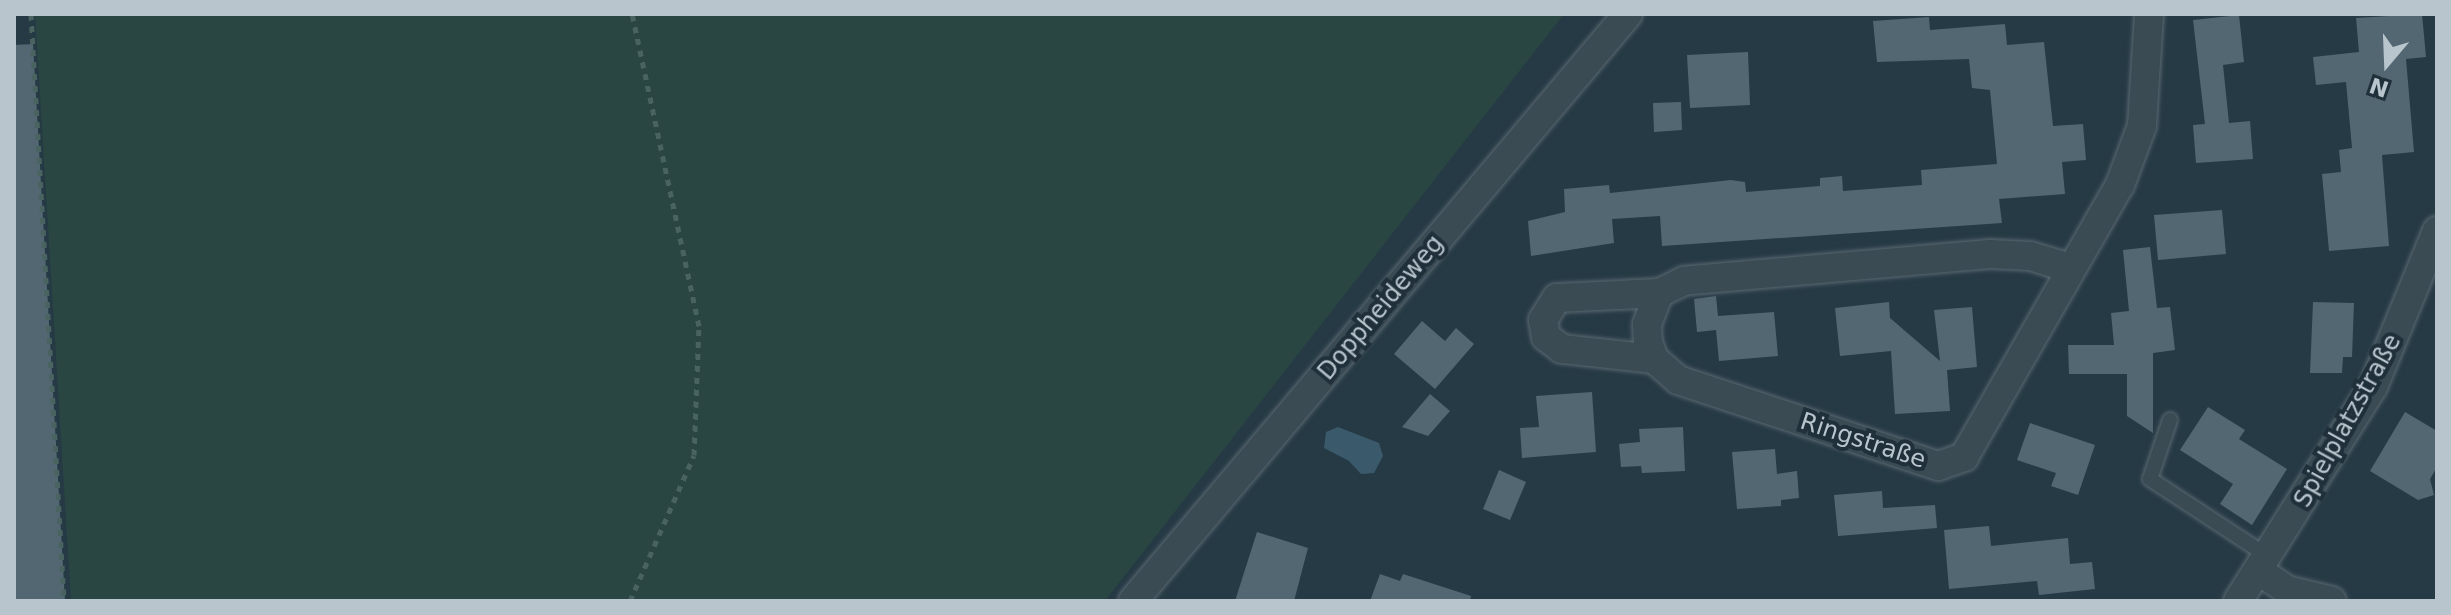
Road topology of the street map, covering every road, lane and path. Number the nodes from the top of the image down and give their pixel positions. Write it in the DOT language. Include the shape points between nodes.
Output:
graph roads {
  1 [pos="31,14"];
  2 [pos="632,14"];
  3 [pos="1628,14"];
  4 [pos="2149,14"];
  5 [pos="2437,231"];
  6 [pos="2070,268"];
  7 [pos="1659,293"];
  8 [pos="1654,359"];
  9 [pos="2170,420"];
  10 [pos="2264,564"];
  11 [pos="64,601"];
  12 [pos="630,601"];
  13 [pos="1133,601"];
  14 [pos="2238,601"];
  15 [pos="2332,601"];
  1 -- 11 [label="path"];
  2 -- 12 [label="path" via="699,326 694,455"];
  3 -- 13 [label="street, Doppheideweg"];
  4 -- 6 [label="street, Ringstraße" via="2142,126 2120,185"];
  5 -- 10 [label="street, Spielplatzstraße" via="2393,347"];
  6 -- 7 [label="street" via="2030,256 1990,254 1684,281"];
  6 -- 8 [label="street, Ringstraße" via="1964,457 1938,466 1678,380"];
  7 -- 8 [label="street" via="1647,325"];
  7 -- 8 [label="street" via="1557,298 1543,320 1546,337 1562,349"];
  9 -- 10 [label="lane" via="2150,479"];
  10 -- 14 [label="street, Spielplatzstraße"];
  10 -- 15 [label="street" via="2287,590"];
}
